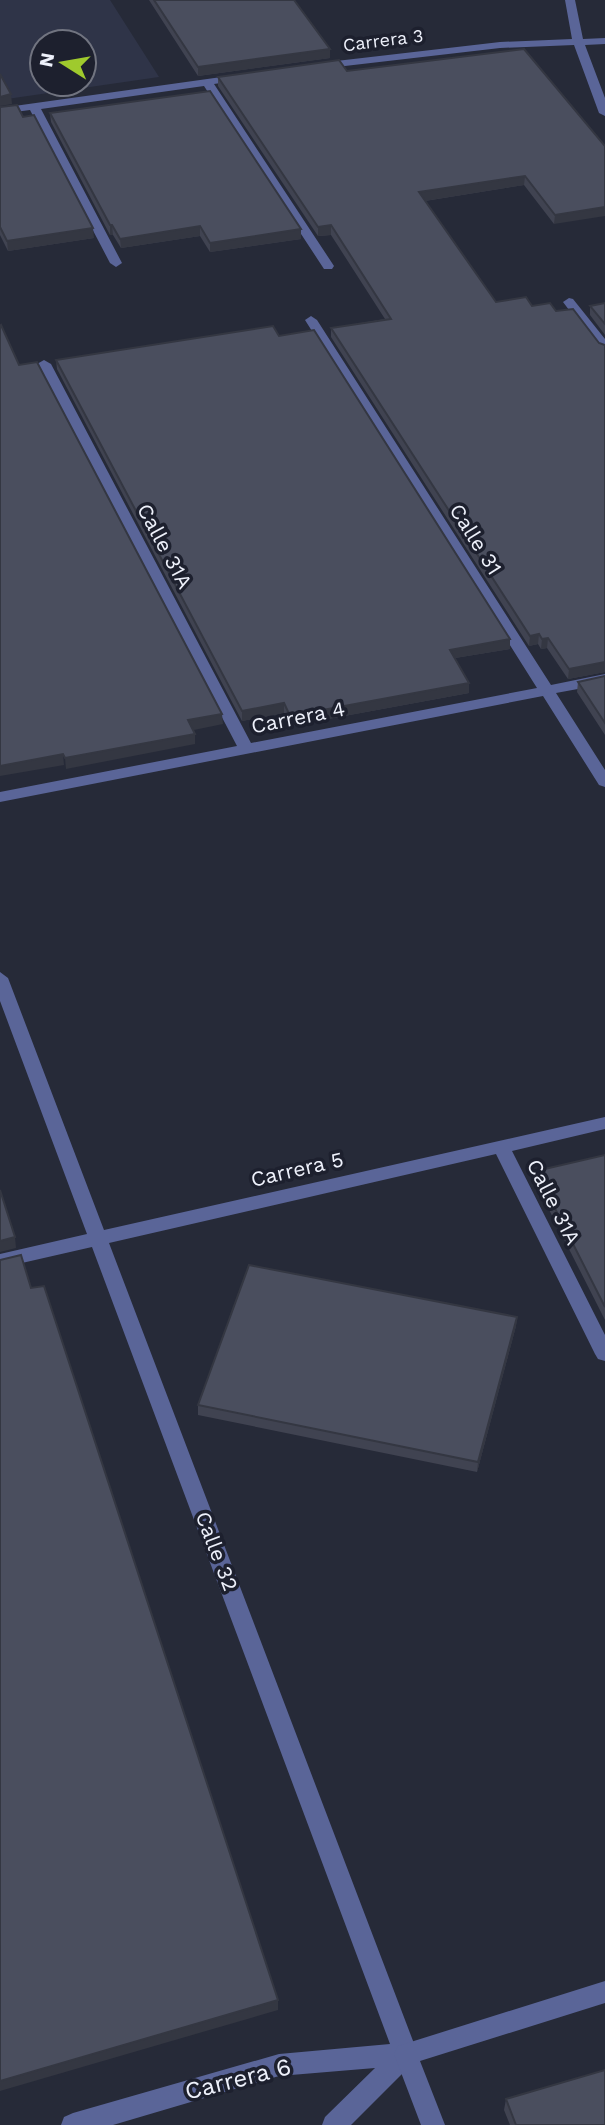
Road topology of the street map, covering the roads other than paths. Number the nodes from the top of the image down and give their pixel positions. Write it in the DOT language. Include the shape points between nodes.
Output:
graph roads {
  1 [pos="570,0"];
  2 [pos="578,41"];
  3 [pos="605,41"];
  4 [pos="313,67"];
  5 [pos="260,74"];
  6 [pos="207,82"];
  7 [pos="34,107"];
  8 [pos="0,111"];
  9 [pos="605,113"];
  10 [pos="116,263"];
  11 [pos="328,266"];
  12 [pos="569,302"];
  13 [pos="312,320"];
  14 [pos="605,348"];
  15 [pos="44,364"];
  16 [pos="605,679"];
  17 [pos="547,690"];
  18 [pos="246,749"];
  19 [pos="605,782"];
  20 [pos="0,797"];
  21 [pos="0,978"];
  22 [pos="605,1123"];
  23 [pos="501,1146"];
  24 [pos="98,1237"];
  25 [pos="0,1261"];
  26 [pos="605,1354"];
  27 [pos="605,1992"];
  28 [pos="406,2054"];
  29 [pos="73,2125"];
  30 [pos="334,2125"];
  31 [pos="433,2125"];
  1 -- 2 [label="street"];
  2 -- 3 [label="street, Carrera 3"];
  2 -- 4 [label="street, Carrera 3" via="500,45"];
  2 -- 9 [label="street"];
  5 -- 6 [label="street"];
  6 -- 7 [label="street"];
  6 -- 11 [label="street"];
  7 -- 8 [label="street"];
  7 -- 10 [label="street"];
  12 -- 14 [label="street"];
  13 -- 17 [label="street, Calle 31"];
  15 -- 18 [label="street, Calle 31A"];
  16 -- 17 [label="street, Carrera 4"];
  17 -- 18 [label="street, Carrera 4"];
  17 -- 19 [label="street, Calle 31"];
  18 -- 20 [label="street, Carrera 4"];
  21 -- 24 [label="street, Calle 32"];
  22 -- 23 [label="street, Carrera 5"];
  23 -- 24 [label="street, Carrera 5"];
  23 -- 26 [label="street, Calle 31A"];
  24 -- 25 [label="street, Carrera 5"];
  24 -- 28 [label="street, Calle 32"];
  27 -- 28 [label="street, Carrera 6"];
  28 -- 29 [label="street, Carrera 6" via="279,2065"];
  28 -- 30 [label="street, Carrera 6"];
  28 -- 31 [label="street, Calle 32"];
}
